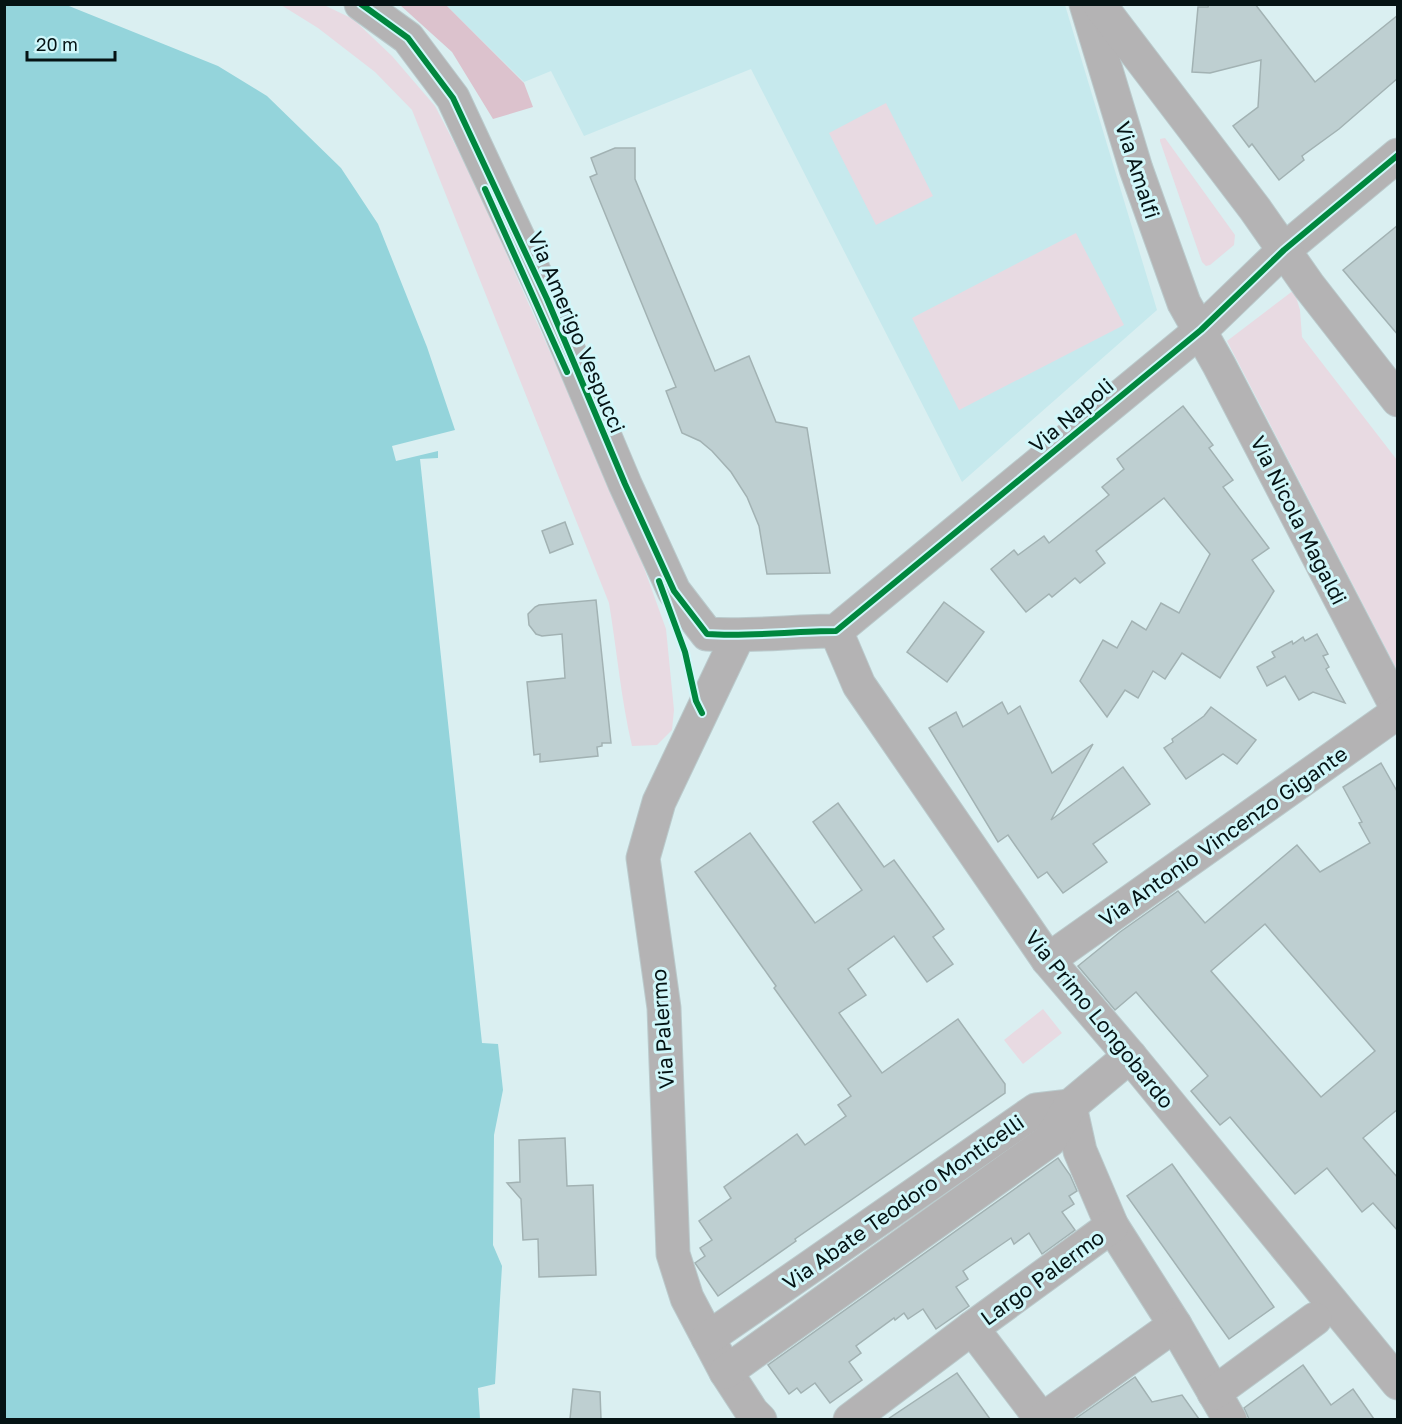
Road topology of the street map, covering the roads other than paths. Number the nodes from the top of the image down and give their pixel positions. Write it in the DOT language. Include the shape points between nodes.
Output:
graph roads {
  1 [pos="361,4"];
  2 [pos="1086,4"];
  3 [pos="1100,4"];
  4 [pos="1398,155"];
  5 [pos="1284,250"];
  6 [pos="1201,330"];
  7 [pos="1398,400"];
  8 [pos="836,631"];
  9 [pos="738,636"];
  10 [pos="1398,711"];
  11 [pos="1048,960"];
  12 [pos="1130,1056"];
  13 [pos="1070,1106"];
  14 [pos="1112,1226"];
  15 [pos="1315,1318"];
  16 [pos="1175,1325"];
  17 [pos="972,1328"];
  18 [pos="708,1338"];
  19 [pos="726,1372"];
  20 [pos="1398,1383"];
  21 [pos="1222,1406"];
  22 [pos="868,1414"];
  23 [pos="760,1419"];
  24 [pos="1042,1419"];
  1 -- 9 [label="street, Via Amerigo Vespucci" via="408,38 453,98 547,299 674,591 707,634"];
  2 -- 6 [label="street, Via Amalfi" via="1136,169 1184,303"];
  3 -- 5 [label="street"];
  4 -- 5 [label="street, Via Napoli"];
  5 -- 6 [label="street, Via Napoli"];
  5 -- 7 [label="street"];
  6 -- 8 [label="street, Via Napoli"];
  6 -- 10 [label="street, Via Nicola Magaldi"];
  8 -- 9 [label="street"];
  8 -- 11 [label="street, Via Primo Longobardo" via="859,685"];
  9 -- 18 [label="street, Via Palermo" via="659,802 642,858 664,1008 673,1254 687,1298"];
  10 -- 11 [label="street, Via Antonio Vincenzo Gigante"];
  11 -- 12 [label="street, Via Primo Longobardo"];
  12 -- 13 [label="street"];
  12 -- 20 [label="street, Via Primo Longobardo"];
  13 -- 14 [label="street, Largo Palermo" via="1080,1151"];
  13 -- 18 [label="street, Via Abate Teodoro Monticelli" via="1035,1110"];
  13 -- 19 [label="street, Via Abate Teodoro Monticelli" via="1050,1140"];
  14 -- 16 [label="street, Largo Palermo"];
  14 -- 17 [label="street, Largo Palermo"];
  15 -- 21 [label="street, Largo Palermo"];
  16 -- 21 [label="street, Largo Palermo"];
  16 -- 24 [label="street, Largo Palermo"];
  17 -- 22 [label="street, Largo Palermo"];
  17 -- 24 [label="street, Largo Palermo"];
  18 -- 19 [label="street, Via Palermo"];
  19 -- 23 [label="street, Via Palermo"];
}
